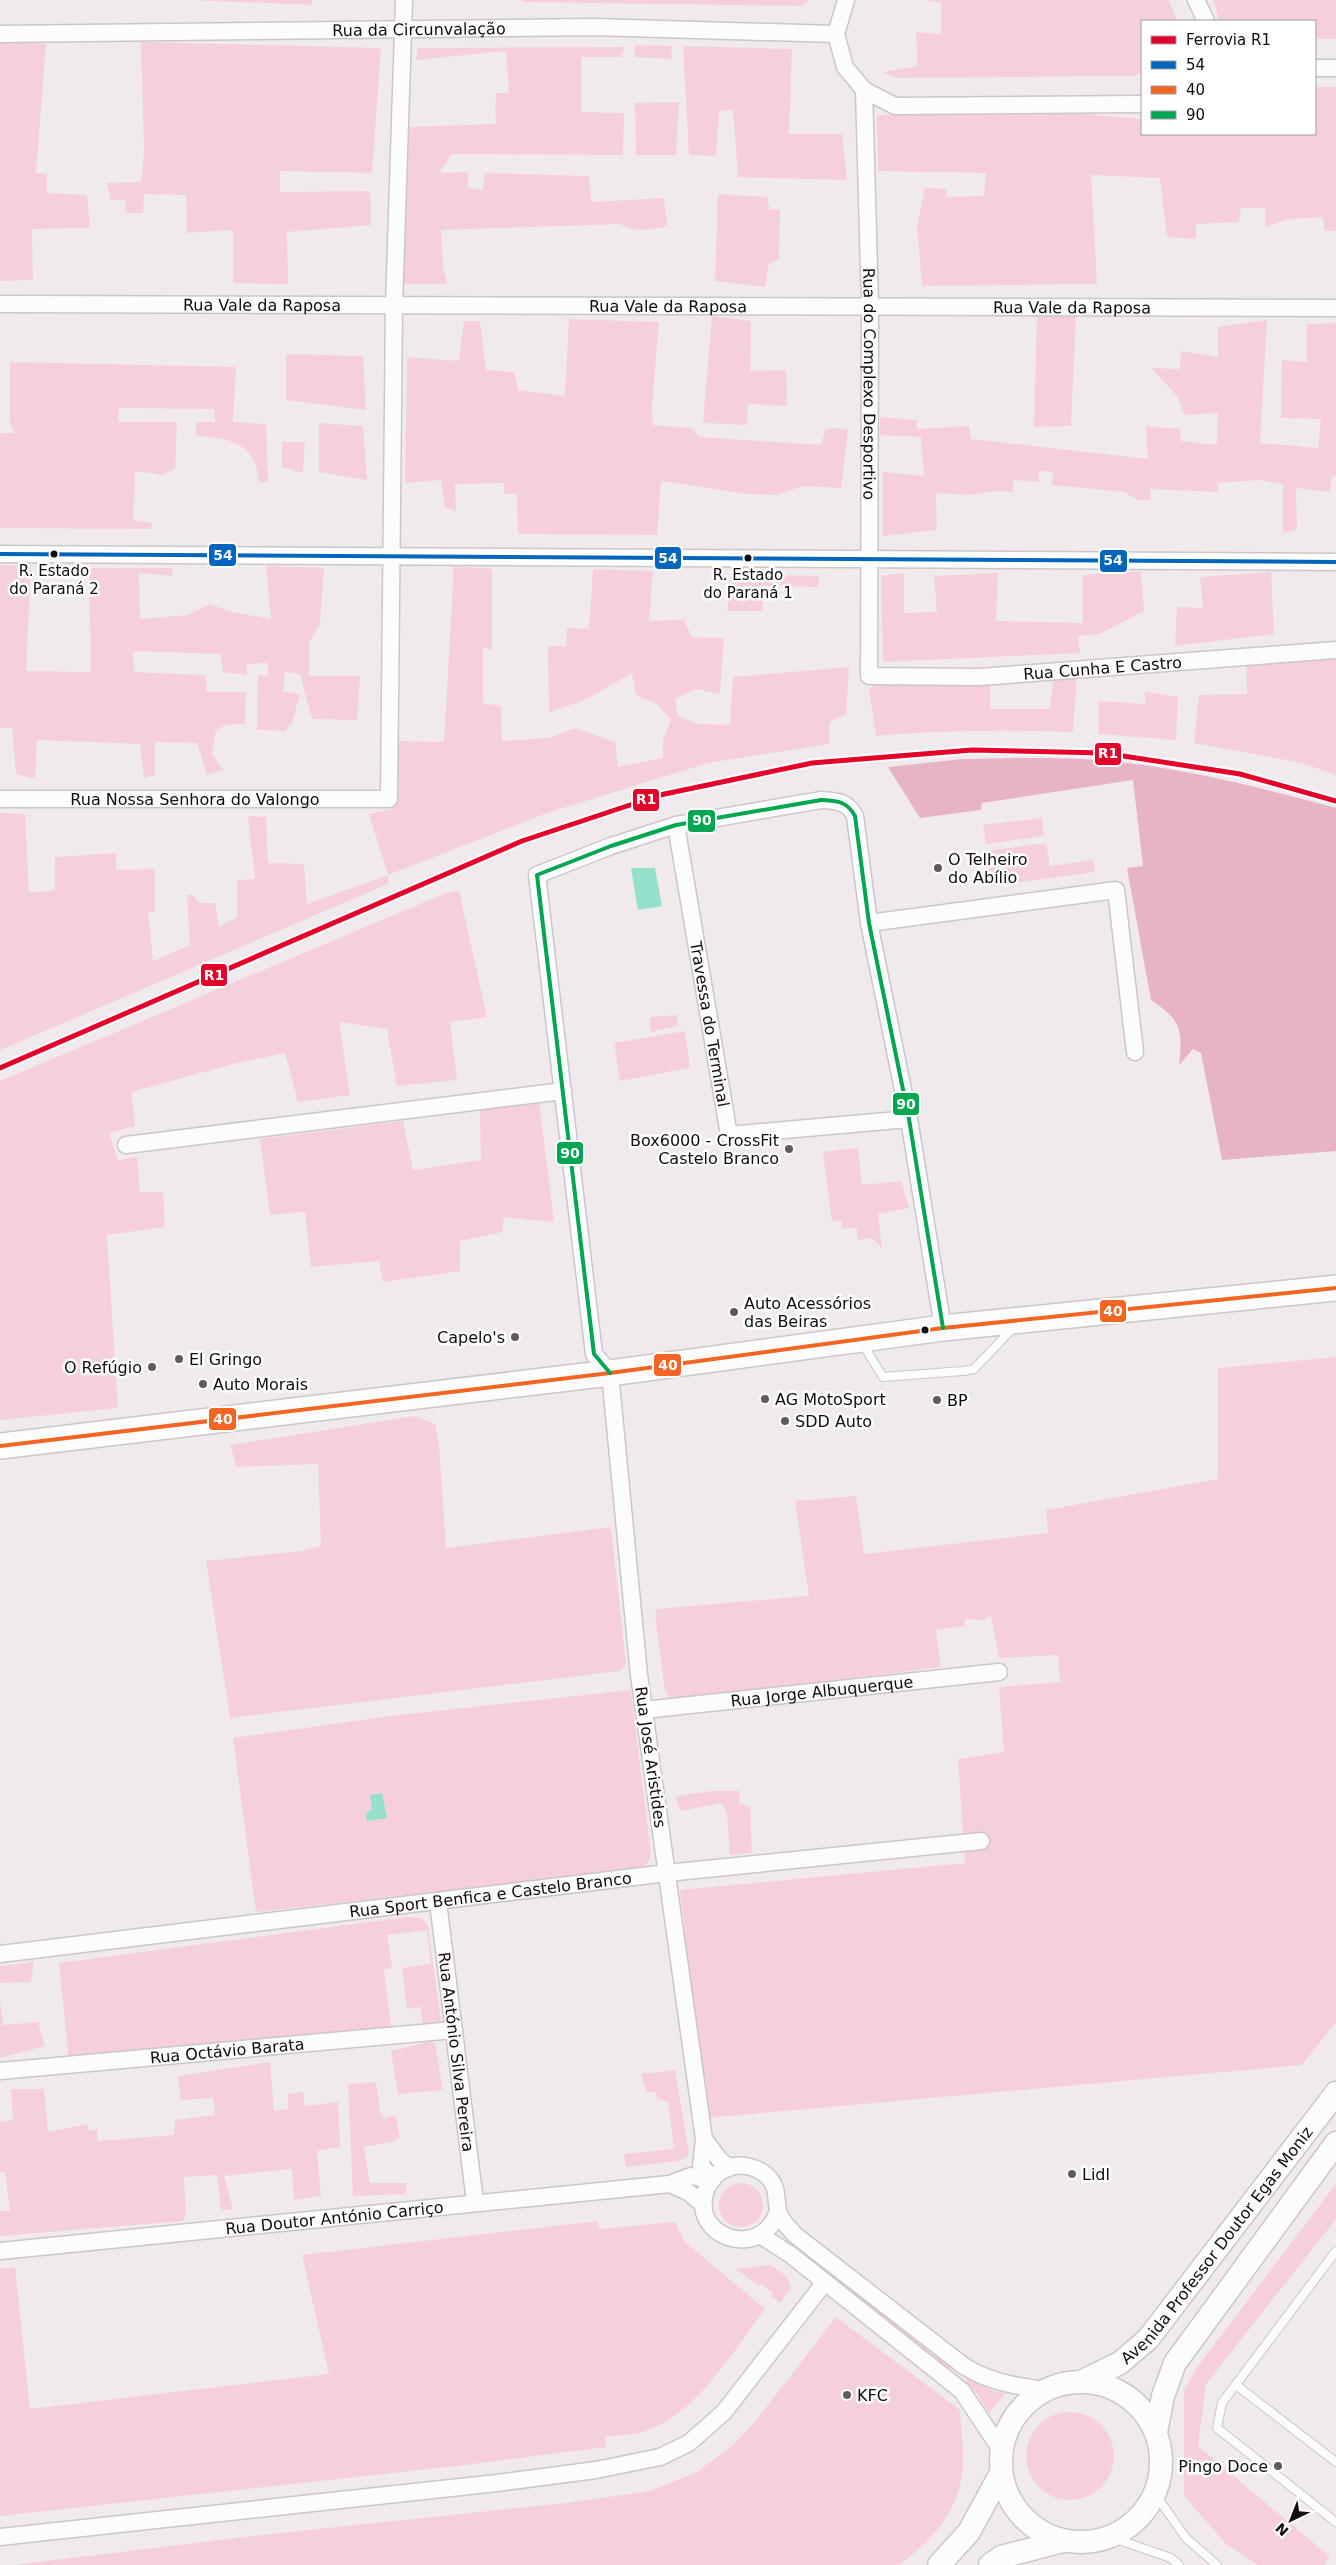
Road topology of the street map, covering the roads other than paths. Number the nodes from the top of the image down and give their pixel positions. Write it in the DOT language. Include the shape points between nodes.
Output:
graph roads {
  1 [pos="404,0"];
  2 [pos="846,0"];
  3 [pos="1196,0"];
  4 [pos="1206,20"];
  5 [pos="403,31"];
  6 [pos="0,34"];
  7 [pos="836,34"];
  8 [pos="1316,68"];
  9 [pos="1336,68"];
  10 [pos="864,90"];
  11 [pos="1141,104"];
  12 [pos="0,304"];
  13 [pos="394,306"];
  14 [pos="870,306"];
  15 [pos="1336,308"];
  16 [pos="0,554"];
  17 [pos="393,555"];
  18 [pos="869,560"];
  19 [pos="1336,562"];
  20 [pos="1336,650"];
  21 [pos="869,676"];
  22 [pos="0,799"];
  23 [pos="676,825"];
  24 [pos="869,923"];
  25 [pos="1135,1052"];
  26 [pos="562,1091"];
  27 [pos="909,1119"];
  28 [pos="126,1145"];
  29 [pos="1336,1288"];
  30 [pos="1020,1320"];
  31 [pos="943,1328"];
  32 [pos="860,1340"];
  33 [pos="610,1373"];
  34 [pos="0,1446"];
  35 [pos="999,1672"];
  36 [pos="644,1710"];
  37 [pos="981,1841"];
  38 [pos="667,1873"];
  39 [pos="438,1902"];
  40 [pos="0,1954"];
  41 [pos="454,2030"];
  42 [pos="0,2071"];
  43 [pos="1336,2093"];
  44 [pos="704,2140"];
  45 [pos="1336,2143"];
  46 [pos="729,2168"];
  47 [pos="712,2180"];
  48 [pos="670,2184"];
  49 [pos="475,2202"];
  50 [pos="704,2205"];
  51 [pos="778,2211"];
  52 [pos="760,2235"];
  53 [pos="0,2250"];
  54 [pos="1336,2251"];
  55 [pos="826,2282"];
  56 [pos="1083,2381"];
  57 [pos="1236,2385"];
  58 [pos="1044,2390"];
  59 [pos="1156,2432"];
  60 [pos="1001,2450"];
  61 [pos="1336,2462"];
  62 [pos="1001,2473"];
  63 [pos="1155,2494"];
  64 [pos="1336,2522"];
  65 [pos="0,2537"];
  66 [pos="1110,2537"];
  67 [pos="1063,2540"];
  68 [pos="939,2565"];
  69 [pos="990,2565"];
  70 [pos="1180,2565"];
  71 [pos="1217,2565"];
  1 -- 5 [label="street"];
  2 -- 7 [label="street"];
  3 -- 4 [label="street"];
  5 -- 6 [label="street, Rua da Circunvalação"];
  5 -- 7 [label="street, Rua da Circunvalação" via="594,27"];
  5 -- 13 [label="street"];
  7 -- 10 [label="street" via="845,67"];
  8 -- 9 [label="street"];
  10 -- 11 [label="street" via="895,106"];
  10 -- 14 [label="street, Rua do Complexo Desportivo"];
  12 -- 13 [label="street, Rua Vale da Raposa"];
  13 -- 14 [label="street, Rua Vale da Raposa"];
  13 -- 17 [label="street"];
  14 -- 15 [label="street, Rua Vale da Raposa"];
  14 -- 18 [label="street, Rua do Complexo Desportivo"];
  16 -- 17 [label="street"];
  17 -- 18 [label="street"];
  17 -- 22 [label="street, Rua Nossa Senhora do Valongo" via="389,799"];
  18 -- 19 [label="street"];
  18 -- 21 [label="street, Rua do Complexo Desportivo"];
  20 -- 21 [label="street, Rua Cunha E Castro" via="980,677"];
  23 -- 24 [label="street" via="821,800 849,805 855,816"];
  23 -- 26 [label="street" via="537,875"];
  23 -- 27 [label="street, Travessa do Terminal" via="729,1135"];
  24 -- 25 [label="street" via="1116,890"];
  24 -- 27 [label="street"];
  26 -- 28 [label="street"];
  26 -- 33 [label="street" via="594,1354"];
  27 -- 31 [label="street"];
  29 -- 30 [label="main road"];
  30 -- 31 [label="main road"];
  30 -- 32 [label="lane" via="987,1358 974,1369 963,1371 883,1377"];
  31 -- 32 [label="main road"];
  32 -- 33 [label="main road"];
  33 -- 34 [label="main road"];
  33 -- 36 [label="street, Rua José Aristides"];
  35 -- 36 [label="street, Rua Jorge Albuquerque"];
  36 -- 38 [label="street, Rua José Aristides"];
  37 -- 38 [label="street, Rua Sport Benfica e Castelo Branco"];
  38 -- 39 [label="street, Rua Sport Benfica e Castelo Branco"];
  38 -- 44 [label="street, Rua José Aristides"];
  39 -- 40 [label="street, Rua Sport Benfica e Castelo Branco"];
  39 -- 41 [label="street, Rua António Silva Pereira"];
  41 -- 42 [label="street, Rua Octávio Barata"];
  41 -- 49 [label="street, Rua António Silva Pereira"];
  43 -- 56 [label="main road, Avenida Professor Doutor Egas Moniz" via="1148,2339 1120,2363"];
  44 -- 46 [label="street"];
  44 -- 47 [label="street, Rua José Aristides" via="701,2166"];
  45 -- 59 [label="main road, Avenida Professor Doutor Egas Moniz" via="1175,2363"];
  46 -- 47 [label="street"];
  46 -- 51 [label="street" via="748,2166 768,2176 775,2186"];
  47 -- 48 [label="street, Rua Doutor António Carriço" via="691,2176"];
  47 -- 50 [label="street"];
  48 -- 49 [label="street, Rua Doutor António Carriço"];
  48 -- 50 [label="street" via="688,2192"];
  49 -- 53 [label="street, Rua Doutor António Carriço"];
  50 -- 52 [label="street" via="711,2225 729,2238 750,2239"];
  51 -- 52 [label="street" via="772,2224"];
  51 -- 58 [label="street" via="795,2234 964,2366 979,2376"];
  52 -- 55 [label="street"];
  54 -- 57 [label="lane"];
  55 -- 60 [label="street" via="962,2391"];
  55 -- 65 [label="street" via="724,2412 689,2443 660,2457 596,2470 497,2483"];
  56 -- 58 [label="main road"];
  56 -- 59 [label="main road" via="1106,2385 1127,2396 1144,2412"];
  57 -- 61 [label="lane"];
  57 -- 64 [label="lane" via="1222,2403 1217,2428"];
  58 -- 60 [label="main road" via="1014,2416"];
  59 -- 63 [label="main road" via="1161,2453"];
  60 -- 62 [label="main road"];
  62 -- 67 [label="main road" via="1008,2496 1021,2516 1040,2531"];
  62 -- 68 [label="main road" via="969,2532"];
  63 -- 66 [label="main road" via="1144,2512"];
  63 -- 71 [label="lane" via="1186,2538"];
  66 -- 67 [label="main road" via="1087,2542"];
  66 -- 70 [label="lane" via="1171,2558"];
  67 -- 69 [label="main road" via="1001,2557"];
}
